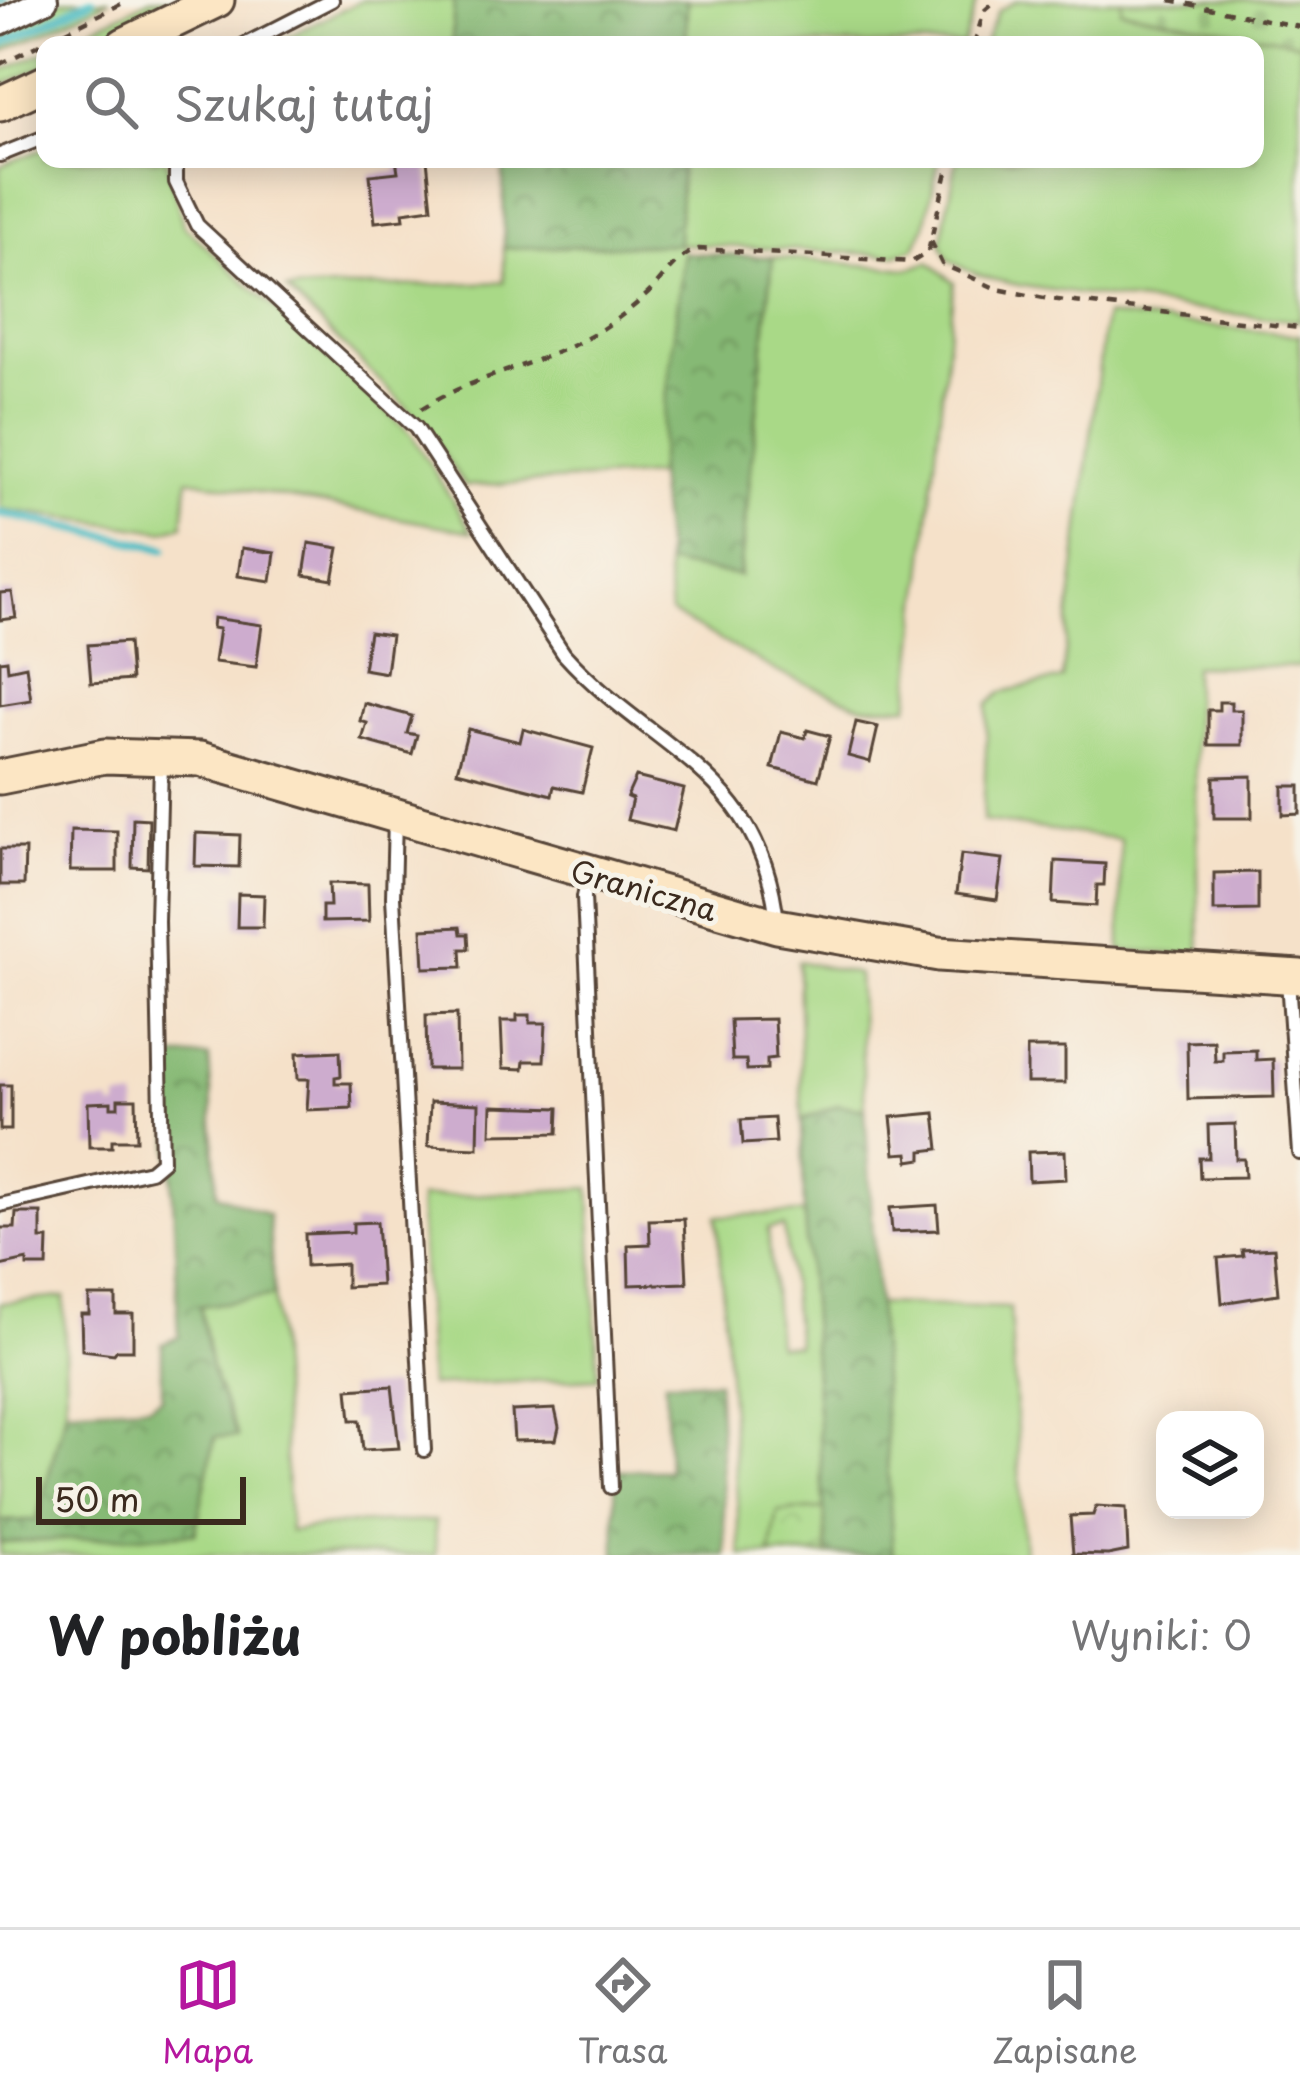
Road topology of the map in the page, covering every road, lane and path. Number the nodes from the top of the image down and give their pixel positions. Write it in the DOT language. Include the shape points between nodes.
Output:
graph roads {
  1 [pos="45,0"];
  2 [pos="129,0"];
  3 [pos="217,0"];
  4 [pos="332,0"];
  5 [pos="996,0"];
  6 [pos="1170,0"];
  7 [pos="0,22"];
  8 [pos="1300,27"];
  9 [pos="56,36"];
  10 [pos="143,36"];
  11 [pos="262,36"];
  12 [pos="977,36"];
  13 [pos="36,46"];
  14 [pos="0,64"];
  15 [pos="36,87"];
  16 [pos="0,104"];
  17 [pos="36,141"];
  18 [pos="0,155"];
  19 [pos="176,168"];
  20 [pos="948,168"];
  21 [pos="931,241"];
  22 [pos="1300,328"];
  23 [pos="406,419"];
  24 [pos="161,758"];
  25 [pos="0,777"];
  26 [pos="395,817"];
  27 [pos="588,874"];
  28 [pos="777,926"];
  29 [pos="1294,976"];
  30 [pos="1300,1153"];
  31 [pos="0,1205"];
  32 [pos="424,1450"];
  33 [pos="611,1487"];
  1 -- 7 [label="street"];
  2 -- 9 [label="path"];
  3 -- 10 [label="street"];
  4 -- 11 [label="lane"];
  5 -- 12 [label="path"];
  6 -- 8 [label="path"];
  13 -- 14 [label="path"];
  15 -- 16 [label="street"];
  17 -- 18 [label="lane"];
  19 -- 23 [label="lane" via="197,225"];
  20 -- 21 [label="path"];
  21 -- 22 [label="path" via="942,264 997,289"];
  21 -- 23 [label="path" via="912,262 699,249 599,331"];
  23 -- 28 [label="lane" via="564,654 698,765 733,805 768,868"];
  24 -- 25 [label="street, Graniczna" via="105,757"];
  24 -- 26 [label="street, Graniczna" via="200,759"];
  24 -- 31 [label="lane" via="162,1161 151,1172"];
  26 -- 27 [label="street, Graniczna"];
  26 -- 32 [label="lane"];
  27 -- 28 [label="street, Graniczna"];
  27 -- 33 [label="lane"];
  28 -- 29 [label="street, Graniczna" via="939,954"];
  29 -- 30 [label="lane"];
}
